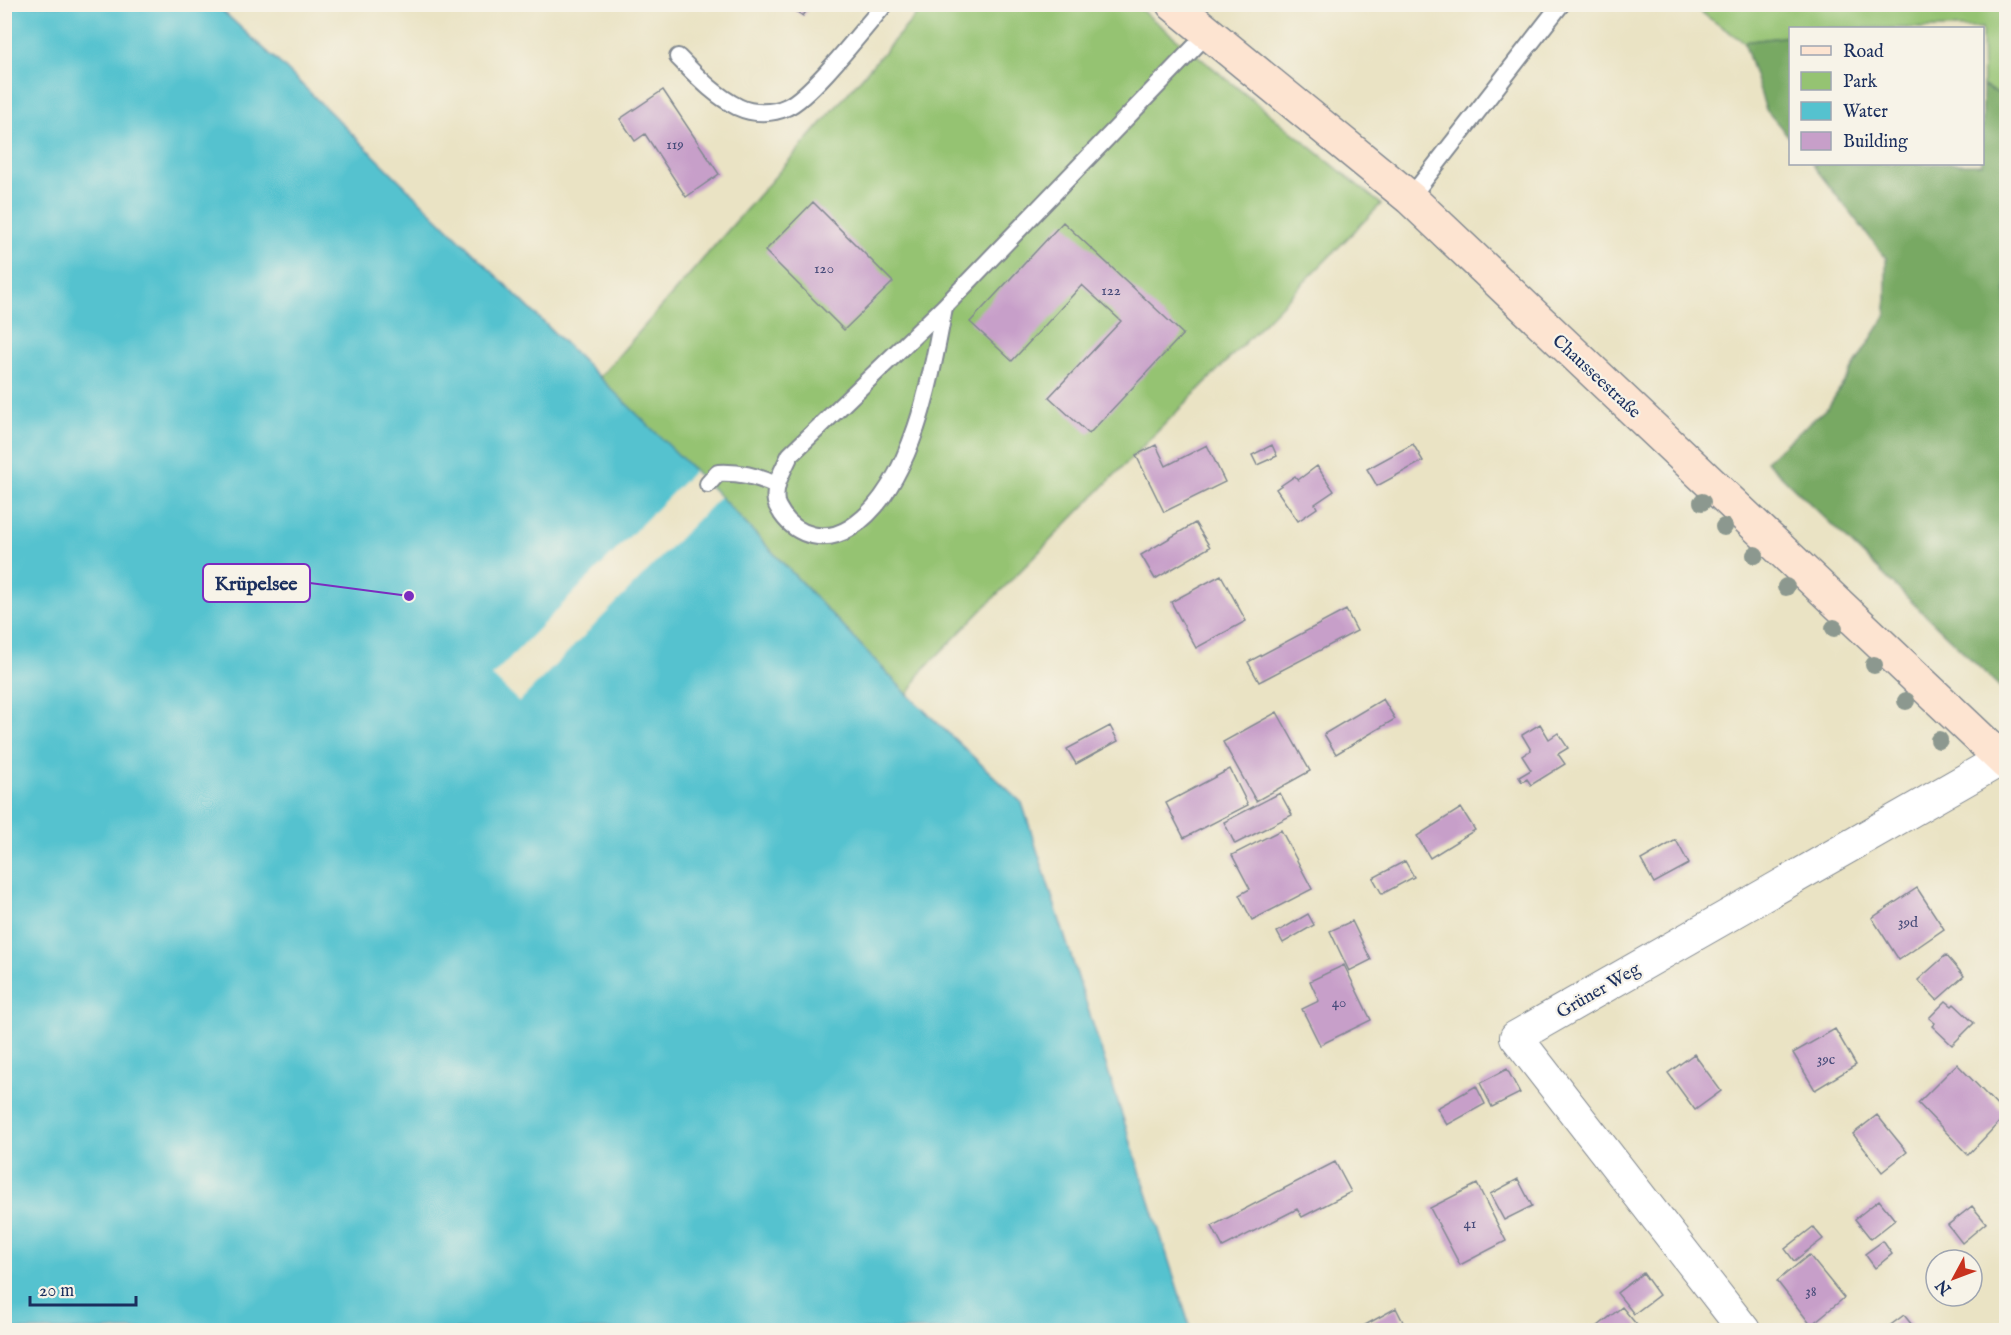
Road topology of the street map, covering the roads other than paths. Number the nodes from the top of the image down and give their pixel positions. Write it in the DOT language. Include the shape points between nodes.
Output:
graph roads {
  1 [pos="885,4"];
  2 [pos="1173,4"];
  3 [pos="1561,4"];
  4 [pos="1208,33"];
  5 [pos="678,57"];
  6 [pos="1410,198"];
  7 [pos="944,306"];
  8 [pos="708,484"];
  9 [pos="776,485"];
  10 [pos="2004,761"];
  11 [pos="1744,1330"];
  1 -- 5 [label="lane" via="808,91 788,107 765,113 740,108 713,91"];
  2 -- 4 [label="main road, Chausseestraße"];
  3 -- 6 [label="lane"];
  4 -- 6 [label="main road, Chausseestraße"];
  4 -- 7 [label="lane"];
  6 -- 10 [label="main road, Chausseestraße"];
  7 -- 9 [label="lane" via="790,455"];
  7 -- 9 [label="lane" via="921,412 903,464 866,514 850,528 831,536 805,534 789,525 776,505"];
  8 -- 9 [label="lane" via="718,473 734,473 754,475"];
  10 -- 11 [label="street, Grüner Weg" via="1516,1037"];
}
